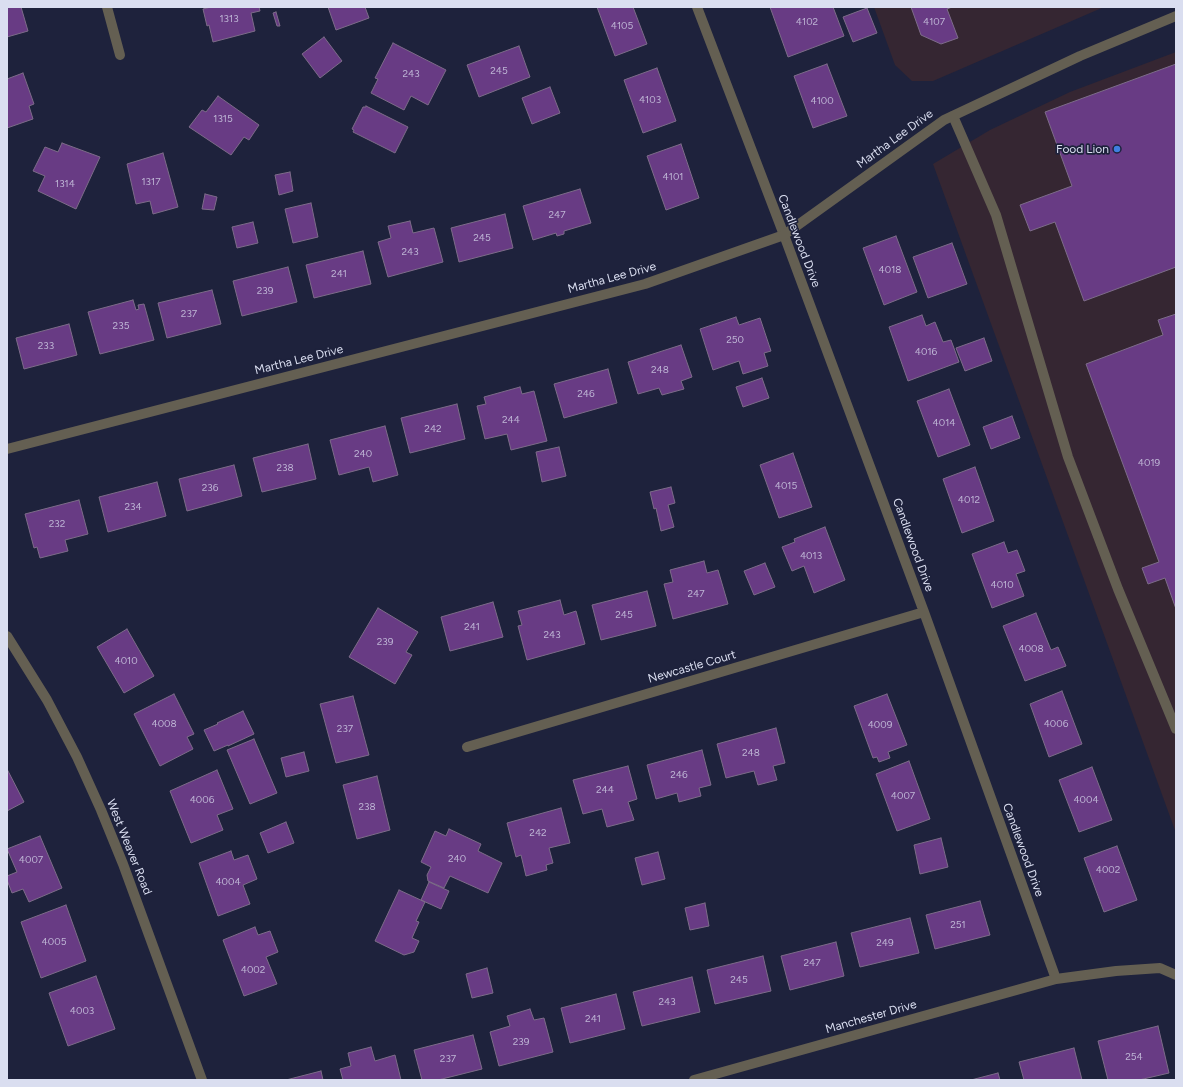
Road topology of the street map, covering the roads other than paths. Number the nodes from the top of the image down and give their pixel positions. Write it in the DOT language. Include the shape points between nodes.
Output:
graph roads {
  1 [pos="107,7"];
  2 [pos="697,7"];
  3 [pos="1176,16"];
  4 [pos="120,55"];
  5 [pos="953,116"];
  6 [pos="784,235"];
  7 [pos="7,449"];
  8 [pos="924,612"];
  9 [pos="7,636"];
  10 [pos="1176,729"];
  11 [pos="467,747"];
  12 [pos="1176,975"];
  13 [pos="1056,979"];
  14 [pos="202,1080"];
  15 [pos="694,1080"];
  1 -- 4 [label="street"];
  2 -- 6 [label="street, Candlewood Drive"];
  3 -- 5 [label="street, Martha Lee Drive" via="1080,56"];
  5 -- 6 [label="street, Martha Lee Drive"];
  5 -- 10 [label="street" via="996,215 1068,457 1118,589"];
  6 -- 7 [label="street, Martha Lee Drive" via="644,284"];
  6 -- 8 [label="street, Candlewood Drive"];
  8 -- 11 [label="street, Newcastle Court"];
  8 -- 13 [label="street, Candlewood Drive"];
  9 -- 14 [label="street, West Weaver Road" via="47,700 101,810 126,871"];
  12 -- 13 [label="street" via="1160,968"];
  13 -- 15 [label="street, Manchester Drive"];
}
